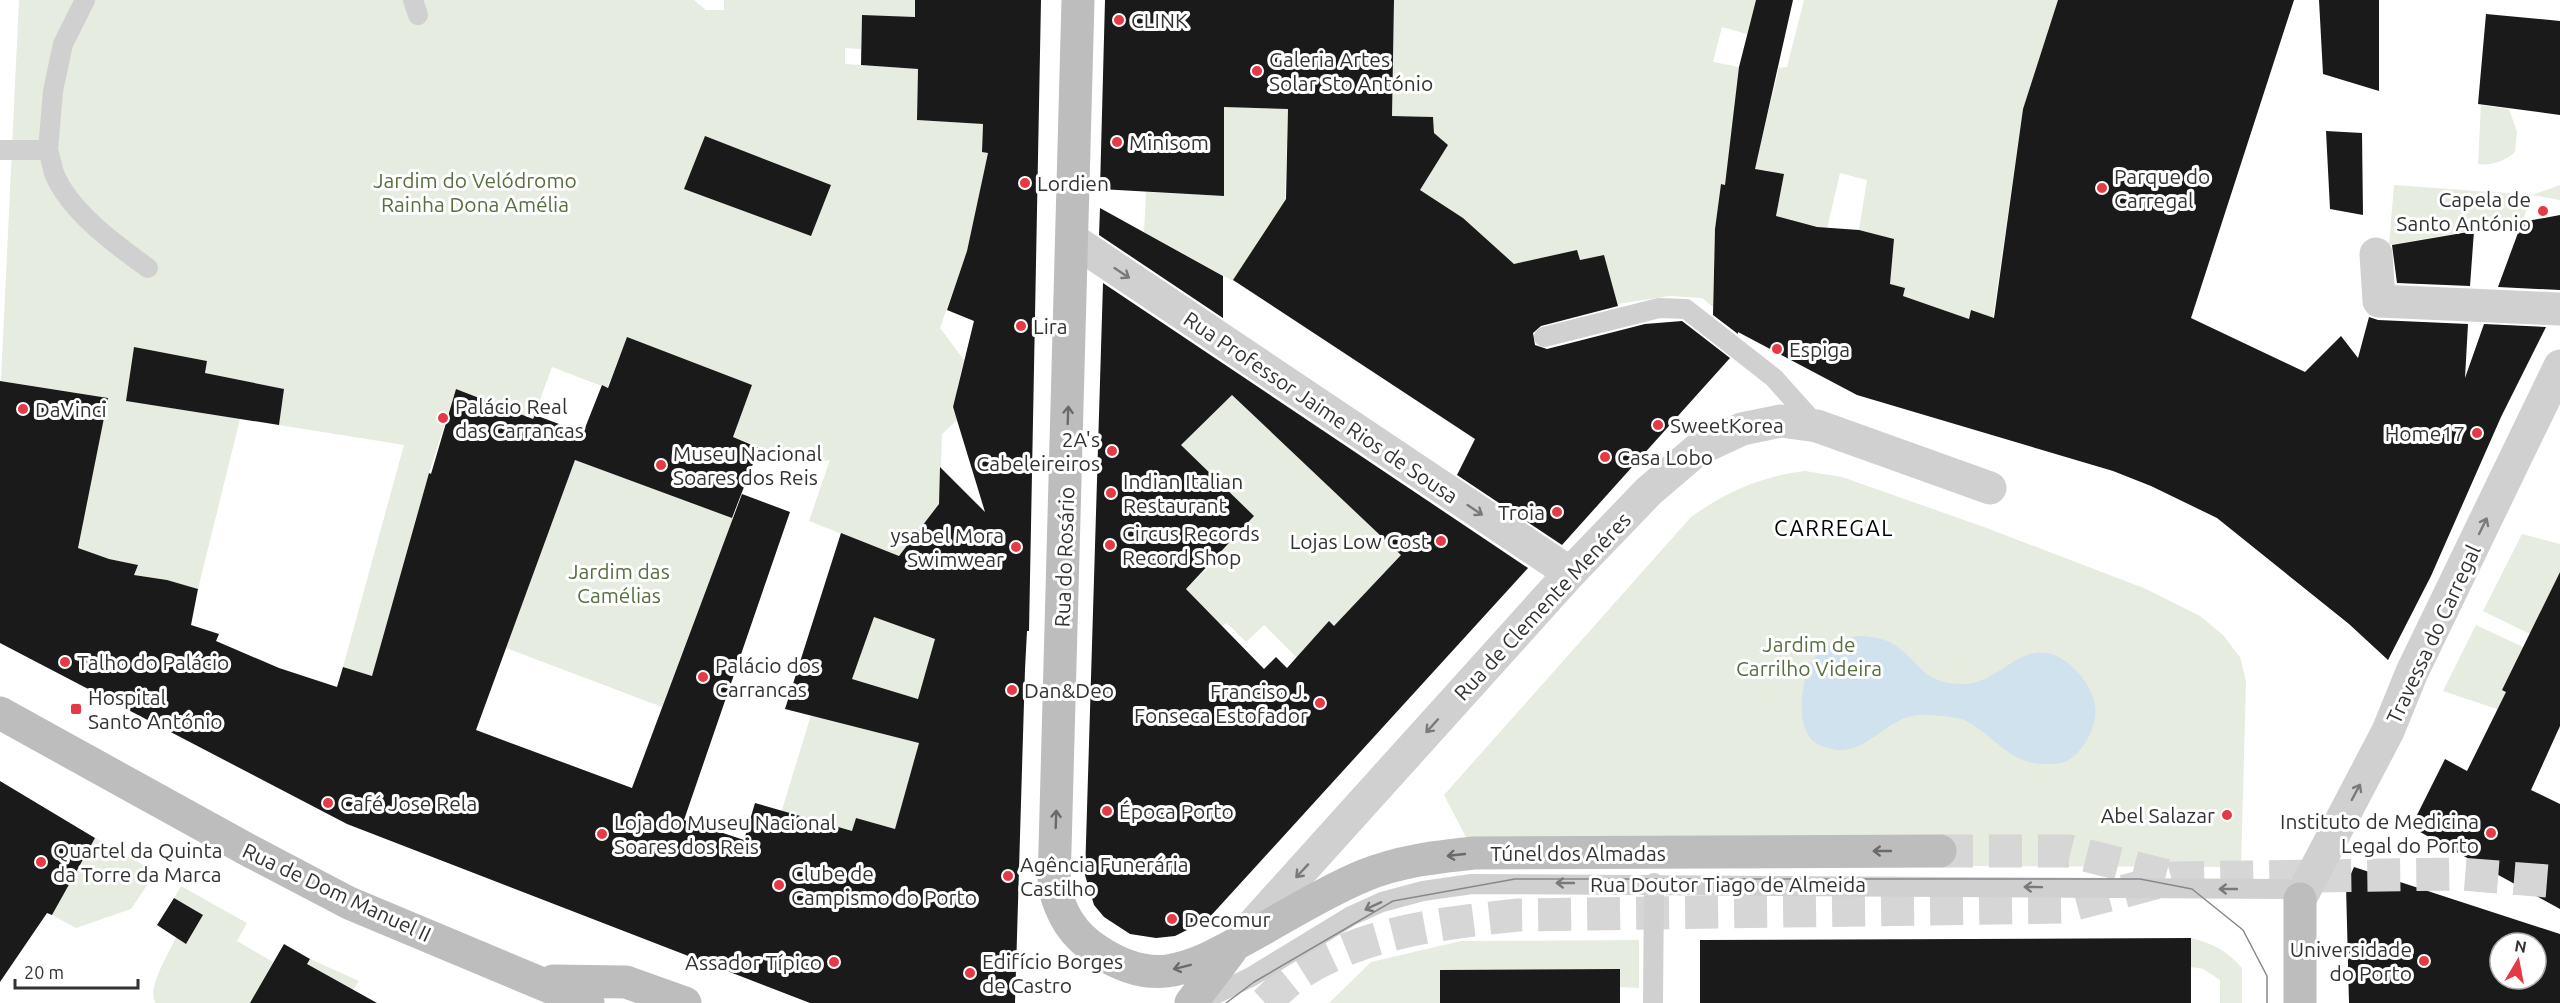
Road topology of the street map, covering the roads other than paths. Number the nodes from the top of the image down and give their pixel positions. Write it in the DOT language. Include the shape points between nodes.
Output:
graph roads {
  1 [pos="85,0"];
  2 [pos="1078,0"];
  3 [pos="0,150"];
  4 [pos="48,150"];
  5 [pos="1073,240"];
  6 [pos="2376,254"];
  7 [pos="148,268"];
  8 [pos="2560,309"];
  9 [pos="1544,337"];
  10 [pos="2560,366"];
  11 [pos="1817,426"];
  12 [pos="1990,488"];
  13 [pos="1570,573"];
  14 [pos="0,713"];
  15 [pos="1940,851"];
  16 [pos="1654,883"];
  17 [pos="2293,894"];
  18 [pos="1236,944"];
  19 [pos="534,980"];
  20 [pos="588,1003"];
  21 [pos="686,1003"];
  22 [pos="1191,1003"];
  23 [pos="1197,1003"];
  24 [pos="1653,1003"];
  25 [pos="2300,1003"];
  1 -- 4 [label="lane" via="63,44 53,91"];
  2 -- 5 [label="main road, Rua do Rosário"];
  3 -- 4 [label="lane"];
  4 -- 7 [label="lane" via="55,174 75,204 113,243"];
  5 -- 13 [label="street, Rua Professor Jaime Rios de Sousa, one-way"];
  18 -- 5 [label="main road, Rua do Rosário, one-way" via="1200,963 1166,971 1135,968 1111,960 1069,926 1054,886"];
  6 -- 8 [label="street" via="2379,301"];
  9 -- 11 [label="lane" via="1659,308 1686,309 1774,378"];
  17 -- 10 [label="street, Travessa do Carregal, one-way" via="2388,731 2412,672"];
  11 -- 12 [label="street, Rua de Clemente Menéres"];
  11 -- 13 [label="street, Rua de Clemente Menéres" via="1781,421 1742,429 1697,450 1649,491"];
  13 -- 18 [label="street, Rua de Clemente Menéres, one-way"];
  14 -- 19 [label="main road, Rua de Dom Manuel II" via="349,903"];
  15 -- 18 [label="main road, Túnel dos Almadas, one-way" via="1486,853 1438,857 1397,863 1361,877"];
  17 -- 16 [label="lane, Rua Doutor Tiago de Almeida, one-way"];
  16 -- 23 [label="lane, Rua Doutor Tiago de Almeida, one-way" via="1472,884 1423,891 1382,902 1351,916 1251,977"];
  16 -- 24 [label="lane"];
  17 -- 25 [label="main road"];
  18 -- 22 [label="main road, Rua de Clemente Menéres"];
  19 -- 20 [label="main road, Rua de Dom Manuel II"];
  19 -- 21 [label="main road" via="626,982"];
}
